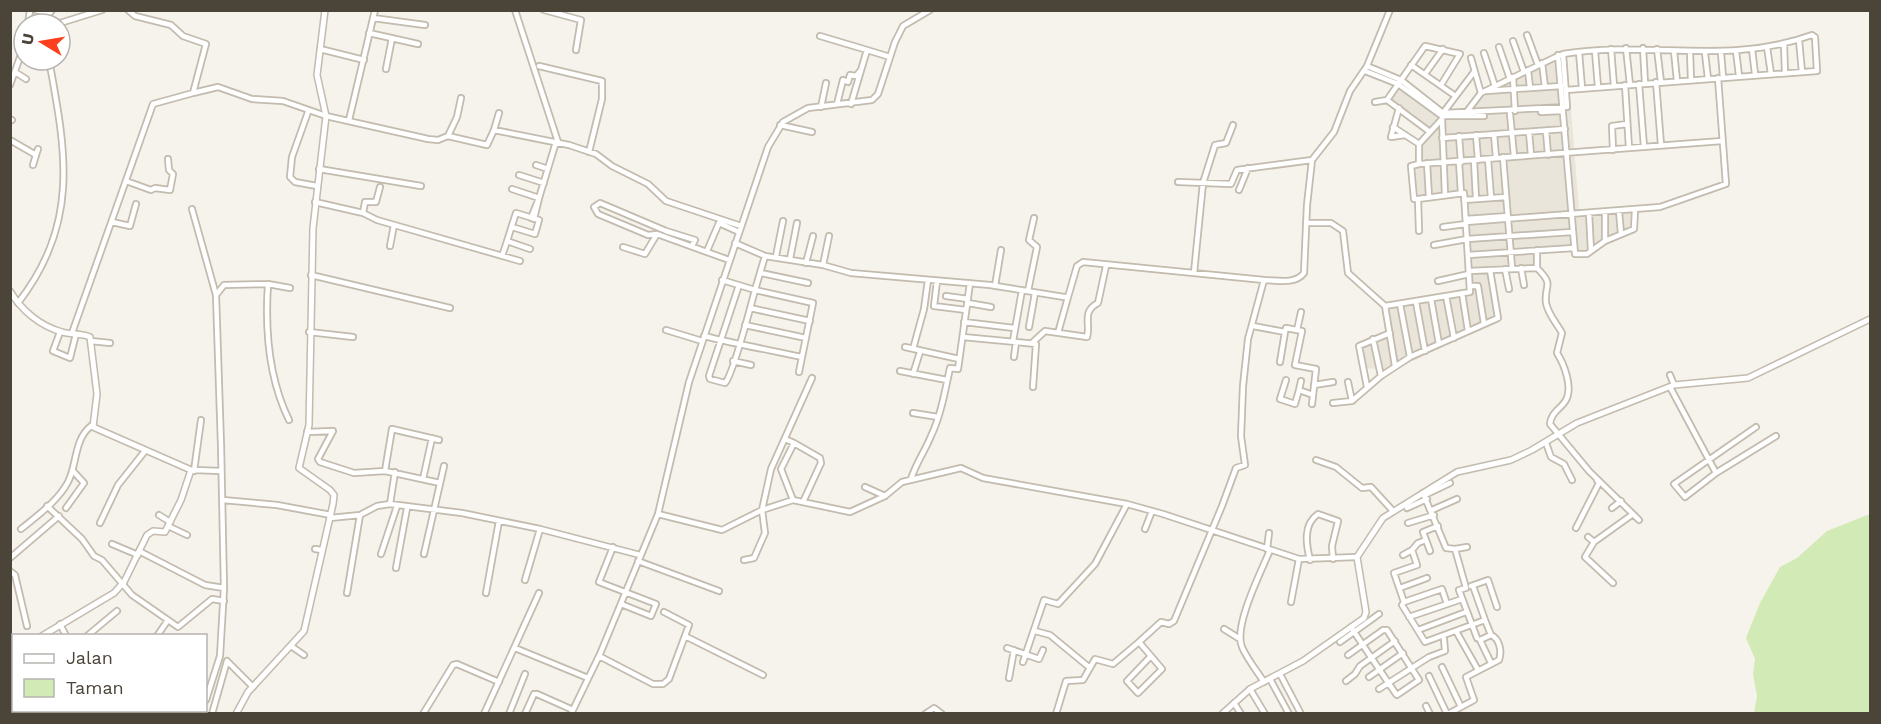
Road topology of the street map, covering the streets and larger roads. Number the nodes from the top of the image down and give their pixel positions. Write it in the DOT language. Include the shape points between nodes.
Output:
graph roads {
  1 [pos="36,10"];
  2 [pos="52,10"];
  3 [pos="102,10"];
  4 [pos="128,10"];
  5 [pos="325,10"];
  6 [pos="375,10"];
  7 [pos="514,10"];
  8 [pos="544,10"];
  9 [pos="930,10"];
  10 [pos="1390,10"];
  11 [pos="373,18"];
  12 [pos="72,19"];
  13 [pos="425,25"];
  14 [pos="369,33"];
  15 [pos="1527,35"];
  16 [pos="820,36"];
  17 [pos="392,38"];
  18 [pos="1798,40"];
  19 [pos="1513,41"];
  20 [pos="418,44"];
  21 [pos="1784,44"];
  22 [pos="1499,47"];
  23 [pos="1767,47"];
  24 [pos="1626,48"];
  25 [pos="1642,48"];
  26 [pos="321,49"];
  27 [pos="1443,49"];
  28 [pos="1611,49"];
  29 [pos="1657,49"];
  30 [pos="1752,49"];
  31 [pos="576,50"];
  32 [pos="867,50"];
  33 [pos="1595,51"];
  34 [pos="1674,51"];
  35 [pos="1736,51"];
  36 [pos="1579,52"];
  37 [pos="1690,52"];
  38 [pos="1484,53"];
  39 [pos="1705,53"];
  40 [pos="1721,53"];
  41 [pos="1561,55"];
  42 [pos="890,57"];
  43 [pos="1471,58"];
  44 [pos="364,60"];
  45 [pos="1540,64"];
  46 [pos="1411,65"];
  47 [pos="539,66"];
  48 [pos="1366,68"];
  49 [pos="386,69"];
  50 [pos="861,70"];
  51 [pos="1526,71"];
  52 [pos="15,72"];
  53 [pos="51,72"];
  54 [pos="1474,72"];
  55 [pos="1802,72"];
  56 [pos="1785,73"];
  57 [pos="1425,74"];
  58 [pos="1755,74"];
  59 [pos="1771,74"];
  60 [pos="1739,76"];
  61 [pos="1511,78"];
  62 [pos="1721,78"];
  63 [pos="26,79"];
  64 [pos="1708,79"];
  65 [pos="1691,80"];
  66 [pos="1677,81"];
  67 [pos="1399,82"];
  68 [pos="1658,82"];
  69 [pos="826,83"];
  70 [pos="1642,84"];
  71 [pos="10,85"];
  72 [pos="1441,85"];
  73 [pos="1628,85"];
  74 [pos="1495,86"];
  75 [pos="1561,86"];
  76 [pos="1614,86"];
  77 [pos="1545,87"];
  78 [pos="1598,87"];
  79 [pos="1530,88"];
  80 [pos="1582,88"];
  81 [pos="1515,90"];
  82 [pos="1566,90"];
  83 [pos="1483,92"];
  84 [pos="193,93"];
  85 [pos="1454,95"];
  86 [pos="461,98"];
  87 [pos="1387,100"];
  88 [pos="1375,102"];
  89 [pos="837,104"];
  90 [pos="850,104"];
  91 [pos="821,107"];
  92 [pos="1399,108"];
  93 [pos="1562,109"];
  94 [pos="308,112"];
  95 [pos="1513,112"];
  96 [pos="499,113"];
  97 [pos="1465,114"];
  98 [pos="326,116"];
  99 [pos="1442,116"];
  100 [pos="349,120"];
  101 [pos="1233,124"];
  102 [pos="1627,124"];
  103 [pos="780,125"];
  104 [pos="1393,127"];
  105 [pos="1564,129"];
  106 [pos="495,130"];
  107 [pos="1546,131"];
  108 [pos="812,132"];
  109 [pos="1430,132"];
  110 [pos="1512,132"];
  111 [pos="1529,132"];
  112 [pos="1494,134"];
  113 [pos="1405,135"];
  114 [pos="1476,135"];
  115 [pos="448,136"];
  116 [pos="1459,136"];
  117 [pos="1442,138"];
  118 [pos="10,140"];
  119 [pos="1722,141"];
  120 [pos="557,142"];
  121 [pos="1419,144"];
  122 [pos="1661,146"];
  123 [pos="1644,147"];
  124 [pos="1629,148"];
  125 [pos="38,149"];
  126 [pos="1613,150"];
  127 [pos="589,152"];
  128 [pos="1567,154"];
  129 [pos="36,155"];
  130 [pos="1531,155"];
  131 [pos="1548,155"];
  132 [pos="1514,156"];
  133 [pos="1503,157"];
  134 [pos="1496,158"];
  135 [pos="168,159"];
  136 [pos="1312,159"];
  137 [pos="1488,159"];
  138 [pos="1476,160"];
  139 [pos="1460,162"];
  140 [pos="1427,163"];
  141 [pos="1443,163"];
  142 [pos="1419,164"];
  143 [pos="33,165"];
  144 [pos="536,165"];
  145 [pos="1248,168"];
  146 [pos="319,169"];
  147 [pos="548,169"];
  148 [pos="519,175"];
  149 [pos="126,181"];
  150 [pos="1178,182"];
  151 [pos="544,183"];
  152 [pos="1203,183"];
  153 [pos="317,186"];
  154 [pos="421,186"];
  155 [pos="380,187"];
  156 [pos="512,189"];
  157 [pos="1239,190"];
  158 [pos="1461,193"];
  159 [pos="1445,195"];
  160 [pos="1430,197"];
  161 [pos="1506,197"];
  162 [pos="539,198"];
  163 [pos="1491,198"];
  164 [pos="1418,199"];
  165 [pos="1476,199"];
  166 [pos="1464,200"];
  167 [pos="315,202"];
  168 [pos="136,204"];
  169 [pos="192,209"];
  170 [pos="1635,210"];
  171 [pos="1619,211"];
  172 [pos="1605,212"];
  173 [pos="363,213"];
  174 [pos="1589,213"];
  175 [pos="1572,214"];
  176 [pos="1034,218"];
  177 [pos="1508,218"];
  178 [pos="533,219"];
  179 [pos="783,221"];
  180 [pos="112,222"];
  181 [pos="1466,222"];
  182 [pos="797,223"];
  183 [pos="1306,223"];
  184 [pos="394,225"];
  185 [pos="653,226"];
  186 [pos="741,226"];
  187 [pos="512,227"];
  188 [pos="1443,227"];
  189 [pos="1419,231"];
  190 [pos="739,232"];
  191 [pos="1572,232"];
  192 [pos="657,234"];
  193 [pos="1621,234"];
  194 [pos="813,236"];
  195 [pos="830,236"];
  196 [pos="1509,236"];
  197 [pos="1467,239"];
  198 [pos="507,241"];
  199 [pos="1605,241"];
  200 [pos="735,243"];
  201 [pos="1434,245"];
  202 [pos="390,246"];
  203 [pos="692,246"];
  204 [pos="623,247"];
  205 [pos="1574,248"];
  206 [pos="530,249"];
  207 [pos="1000,250"];
  208 [pos="1537,250"];
  209 [pos="707,251"];
  210 [pos="1591,251"];
  211 [pos="1510,252"];
  212 [pos="1468,255"];
  213 [pos="502,256"];
  214 [pos="765,256"];
  215 [pos="776,256"];
  216 [pos="790,259"];
  217 [pos="729,260"];
  218 [pos="520,261"];
  219 [pos="806,263"];
  220 [pos="823,265"];
  221 [pos="1106,266"];
  222 [pos="1512,268"];
  223 [pos="1521,268"];
  224 [pos="1537,268"];
  225 [pos="1505,269"];
  226 [pos="1490,270"];
  227 [pos="761,273"];
  228 [pos="1194,273"];
  229 [pos="1469,273"];
  230 [pos="311,276"];
  231 [pos="722,280"];
  232 [pos="928,280"];
  233 [pos="1264,280"];
  234 [pos="938,281"];
  235 [pos="1438,281"];
  236 [pos="808,283"];
  237 [pos="970,283"];
  238 [pos="268,284"];
  239 [pos="739,285"];
  240 [pos="1493,285"];
  241 [pos="1524,285"];
  242 [pos="994,286"];
  243 [pos="1470,286"];
  244 [pos="1478,286"];
  245 [pos="290,288"];
  246 [pos="1509,289"];
  247 [pos="755,290"];
  248 [pos="10,291"];
  249 [pos="1025,291"];
  250 [pos="1035,293"];
  251 [pos="1462,293"];
  252 [pos="216,295"];
  253 [pos="946,296"];
  254 [pos="1446,296"];
  255 [pos="1068,297"];
  256 [pos="1431,299"];
  257 [pos="968,301"];
  258 [pos="1416,302"];
  259 [pos="18,303"];
  260 [pos="1400,304"];
  261 [pos="1385,306"];
  262 [pos="992,307"];
  263 [pos="450,308"];
  264 [pos="750,308"];
  265 [pos="966,310"];
  266 [pos="1300,312"];
  267 [pos="1870,319"];
  268 [pos="810,321"];
  269 [pos="964,322"];
  270 [pos="1484,324"];
  271 [pos="745,326"];
  272 [pos="1253,326"];
  273 [pos="1029,327"];
  274 [pos="1014,328"];
  275 [pos="666,330"];
  276 [pos="1297,330"];
  277 [pos="1468,331"];
  278 [pos="60,332"];
  279 [pos="309,332"];
  280 [pos="1285,332"];
  281 [pos="1058,333"];
  282 [pos="1390,333"];
  283 [pos="74,334"];
  284 [pos="353,337"];
  285 [pos="963,337"];
  286 [pos="703,338"];
  287 [pos="806,338"];
  288 [pos="1454,338"];
  289 [pos="1374,339"];
  290 [pos="720,340"];
  291 [pos="91,341"];
  292 [pos="1015,341"];
  293 [pos="110,343"];
  294 [pos="1032,343"];
  295 [pos="738,344"];
  296 [pos="1439,344"];
  297 [pos="905,347"];
  298 [pos="913,350"];
  299 [pos="1425,351"];
  300 [pos="920,352"];
  301 [pos="802,357"];
  302 [pos="1014,357"];
  303 [pos="1410,357"];
  304 [pos="959,359"];
  305 [pos="733,361"];
  306 [pos="1280,362"];
  307 [pos="751,365"];
  308 [pos="1395,366"];
  309 [pos="900,371"];
  310 [pos="799,372"];
  311 [pos="913,374"];
  312 [pos="1670,375"];
  313 [pos="1381,376"];
  314 [pos="812,378"];
  315 [pos="947,380"];
  316 [pos="1286,380"];
  317 [pos="1301,381"];
  318 [pos="1334,382"];
  319 [pos="1348,382"];
  320 [pos="1314,385"];
  321 [pos="1672,386"];
  322 [pos="1033,387"];
  323 [pos="1367,387"];
  324 [pos="1299,390"];
  325 [pos="1313,395"];
  326 [pos="1352,401"];
  327 [pos="1333,403"];
  328 [pos="1312,404"];
  329 [pos="913,413"];
  330 [pos="938,417"];
  331 [pos="201,420"];
  332 [pos="289,420"];
  333 [pos="91,426"];
  334 [pos="1756,428"];
  335 [pos="779,431"];
  336 [pos="307,432"];
  337 [pos="1557,435"];
  338 [pos="1776,436"];
  339 [pos="786,437"];
  340 [pos="432,438"];
  341 [pos="439,440"];
  342 [pos="794,443"];
  343 [pos="1546,443"];
  344 [pos="145,451"];
  345 [pos="1707,459"];
  346 [pos="1316,460"];
  347 [pos="444,466"];
  348 [pos="74,469"];
  349 [pos="193,470"];
  350 [pos="221,471"];
  351 [pos="385,471"];
  352 [pos="395,472"];
  353 [pos="1716,473"];
  354 [pos="423,478"];
  355 [pos="1598,478"];
  356 [pos="911,479"];
  357 [pos="1572,480"];
  358 [pos="440,483"];
  359 [pos="1450,483"];
  360 [pos="865,487"];
  361 [pos="885,496"];
  362 [pos="1425,496"];
  363 [pos="1457,499"];
  364 [pos="223,500"];
  365 [pos="793,500"];
  366 [pos="1621,501"];
  367 [pos="803,502"];
  368 [pos="390,504"];
  369 [pos="1127,504"];
  370 [pos="47,506"];
  371 [pos="397,506"];
  372 [pos="66,508"];
  373 [pos="407,508"];
  374 [pos="1407,508"];
  375 [pos="1612,508"];
  376 [pos="762,510"];
  377 [pos="432,511"];
  378 [pos="1152,511"];
  379 [pos="1393,511"];
  380 [pos="1433,512"];
  381 [pos="658,514"];
  382 [pos="1633,514"];
  383 [pos="159,515"];
  384 [pos="360,515"];
  385 [pos="59,516"];
  386 [pos="330,517"];
  387 [pos="1639,520"];
  388 [pos="214,521"];
  389 [pos="499,521"];
  390 [pos="100,523"];
  391 [pos="223,523"];
  392 [pos="1408,523"];
  393 [pos="169,524"];
  394 [pos="1438,526"];
  395 [pos="1212,528"];
  396 [pos="1576,528"];
  397 [pos="21,529"];
  398 [pos="540,529"];
  399 [pos="1145,529"];
  400 [pos="1269,532"];
  401 [pos="187,536"];
  402 [pos="1588,537"];
  403 [pos="1426,540"];
  404 [pos="1594,542"];
  405 [pos="112,544"];
  406 [pos="614,547"];
  407 [pos="1467,547"];
  408 [pos="315,549"];
  409 [pos="1269,549"];
  410 [pos="1412,549"];
  411 [pos="1455,549"];
  412 [pos="322,550"];
  413 [pos="1430,551"];
  414 [pos="138,553"];
  415 [pos="381,554"];
  416 [pos="424,554"];
  417 [pos="640,555"];
  418 [pos="1403,555"];
  419 [pos="1357,557"];
  420 [pos="10,558"];
  421 [pos="1299,559"];
  422 [pos="1333,559"];
  423 [pos="744,560"];
  424 [pos="1310,560"];
  425 [pos="638,561"];
  426 [pos="396,568"];
  427 [pos="10,571"];
  428 [pos="1427,578"];
  429 [pos="525,580"];
  430 [pos="124,582"];
  431 [pos="1613,583"];
  432 [pos="1473,586"];
  433 [pos="225,588"];
  434 [pos="1400,588"];
  435 [pos="1466,588"];
  436 [pos="626,591"];
  437 [pos="719,591"];
  438 [pos="347,593"];
  439 [pos="486,593"];
  440 [pos="539,593"];
  441 [pos="1397,598"];
  442 [pos="1461,599"];
  443 [pos="224,602"];
  444 [pos="1291,602"];
  445 [pos="1403,603"];
  446 [pos="621,604"];
  447 [pos="1448,604"];
  448 [pos="1497,607"];
  449 [pos="117,611"];
  450 [pos="664,612"];
  451 [pos="1466,612"];
  452 [pos="1379,614"];
  453 [pos="1409,617"];
  454 [pos="168,620"];
  455 [pos="1485,620"];
  456 [pos="60,624"];
  457 [pos="27,626"];
  458 [pos="1471,626"];
  459 [pos="1224,629"];
  460 [pos="1353,629"];
  461 [pos="1418,630"];
  462 [pos="1035,631"];
  463 [pos="1456,631"];
  464 [pos="45,634"];
  465 [pos="65,634"];
  466 [pos="89,634"];
  467 [pos="158,634"];
  468 [pos="1491,635"];
  469 [pos="685,636"];
  470 [pos="1477,638"];
  471 [pos="1240,639"];
  472 [pos="1444,639"];
  473 [pos="1395,641"];
  474 [pos="1139,642"];
  475 [pos="1340,642"];
  476 [pos="1363,645"];
  477 [pos="291,646"];
  478 [pos="515,648"];
  479 [pos="1007,648"];
  480 [pos="1014,650"];
  481 [pos="1043,650"];
  482 [pos="1403,653"];
  483 [pos="1026,654"];
  484 [pos="304,655"];
  485 [pos="220,656"];
  486 [pos="599,656"];
  487 [pos="1348,656"];
  488 [pos="1150,657"];
  489 [pos="1372,658"];
  490 [pos="228,661"];
  491 [pos="1023,662"];
  492 [pos="1491,663"];
  493 [pos="1412,667"];
  494 [pos="1442,667"];
  495 [pos="1090,668"];
  496 [pos="1380,670"];
  497 [pos="1478,670"];
  498 [pos="525,674"];
  499 [pos="1280,674"];
  500 [pos="763,675"];
  501 [pos="1429,676"];
  502 [pos="1370,677"];
  503 [pos="588,678"];
  504 [pos="1009,678"];
  505 [pos="1267,680"];
  506 [pos="1346,681"];
  507 [pos="499,682"];
  508 [pos="1388,682"];
  509 [pos="253,687"];
  510 [pos="1250,689"];
  511 [pos="1379,689"];
  512 [pos="497,692"];
  513 [pos="207,697"];
  514 [pos="1234,703"];
  515 [pos="1426,706"];
  516 [pos="1461,707"];
  517 [pos="572,712"];
  518 [pos="510,713"];
  519 [pos="212,714"];
  520 [pos="236,714"];
  521 [pos="423,714"];
  522 [pos="486,714"];
  523 [pos="525,714"];
  524 [pos="925,714"];
  525 [pos="942,714"];
  526 [pos="1056,714"];
  527 [pos="1222,714"];
  528 [pos="1241,714"];
  529 [pos="1265,714"];
  530 [pos="1289,714"];
  531 [pos="1301,714"];
  532 [pos="1430,714"];
  533 [pos="1448,714"];
  1 -- 2 [label="street" via="49,14"];
  3 -- 12 [label="street"];
  4 -- 84 [label="street" via="135,16 171,25 183,36 205,43"];
  5 -- 26 [label="street"];
  6 -- 11 [label="street"];
  7 -- 120 [label="street"];
  8 -- 31 [label="street" via="581,20"];
  9 -- 42 [label="street" via="903,26"];
  10 -- 48 [label="street"];
  11 -- 13 [label="street"];
  11 -- 14 [label="street"];
  14 -- 17 [label="street"];
  14 -- 44 [label="street"];
  15 -- 45 [label="street"];
  16 -- 32 [label="street"];
  17 -- 20 [label="street"];
  17 -- 49 [label="street"];
  18 -- 21 [label="street"];
  18 -- 55 [label="street"];
  18 -- 55 [label="street" via="1815,37 1817,71"];
  19 -- 51 [label="street"];
  21 -- 23 [label="street"];
  21 -- 56 [label="street"];
  22 -- 61 [label="street"];
  23 -- 30 [label="street"];
  23 -- 59 [label="street"];
  24 -- 25 [label="street"];
  24 -- 28 [label="street"];
  24 -- 73 [label="street"];
  25 -- 29 [label="street"];
  25 -- 70 [label="street"];
  26 -- 44 [label="street"];
  26 -- 98 [label="street" via="317,75"];
  27 -- 46 [label="street" via="1425,46"];
  27 -- 57 [label="street"];
  27 -- 72 [label="street" via="1460,54"];
  28 -- 33 [label="street"];
  28 -- 76 [label="street"];
  29 -- 34 [label="street"];
  29 -- 68 [label="street"];
  30 -- 35 [label="street"];
  30 -- 58 [label="street"];
  32 -- 42 [label="street"];
  32 -- 50 [label="street"];
  33 -- 36 [label="street"];
  33 -- 78 [label="street"];
  34 -- 37 [label="street"];
  34 -- 66 [label="street"];
  35 -- 40 [label="street"];
  35 -- 60 [label="street"];
  36 -- 41 [label="street"];
  36 -- 80 [label="street"];
  37 -- 39 [label="street"];
  37 -- 65 [label="street"];
  38 -- 74 [label="street"];
  39 -- 40 [label="street"];
  39 -- 64 [label="street"];
  40 -- 62 [label="street"];
  41 -- 45 [label="street"];
  41 -- 75 [label="street"];
  41 -- 82 [label="street"];
  42 -- 90 [label="street" via="878,94 872,100"];
  43 -- 54 [label="street"];
  44 -- 100 [label="street"];
  45 -- 51 [label="street"];
  45 -- 77 [label="street"];
  46 -- 57 [label="street"];
  46 -- 67 [label="street"];
  47 -- 127 [label="street" via="602,81 602,99"];
  48 -- 67 [label="street"];
  48 -- 136 [label="street" via="1350,91 1334,132"];
  50 -- 89 [label="street" via="856,76 850,75 848,82 843,80"];
  50 -- 90 [label="street"];
  51 -- 61 [label="street"];
  51 -- 79 [label="street"];
  52 -- 63 [label="street"];
  52 -- 71 [label="street"];
  53 -- 259 [label="street" via="64,140 60,220 49,254"];
  54 -- 83 [label="street"];
  54 -- 85 [label="street"];
  55 -- 56 [label="street"];
  56 -- 59 [label="street"];
  57 -- 72 [label="street"];
  58 -- 59 [label="street"];
  58 -- 60 [label="street"];
  60 -- 62 [label="street"];
  61 -- 74 [label="street"];
  61 -- 81 [label="street"];
  62 -- 64 [label="street"];
  62 -- 119 [label="street"];
  64 -- 65 [label="street"];
  65 -- 66 [label="street"];
  66 -- 68 [label="street"];
  67 -- 87 [label="street"];
  67 -- 99 [label="street"];
  68 -- 70 [label="street"];
  68 -- 122 [label="street"];
  69 -- 91 [label="street"];
  70 -- 73 [label="street"];
  70 -- 123 [label="street"];
  72 -- 85 [label="street"];
  73 -- 76 [label="street"];
  73 -- 102 [label="street"];
  74 -- 83 [label="street"];
  75 -- 77 [label="street"];
  75 -- 93 [label="street"];
  76 -- 78 [label="street"];
  77 -- 79 [label="street"];
  78 -- 80 [label="street"];
  79 -- 81 [label="street"];
  80 -- 82 [label="street"];
  81 -- 83 [label="street"];
  81 -- 95 [label="street"];
  82 -- 93 [label="street" via="1568,106"];
  83 -- 97 [label="street"];
  84 -- 94 [label="street" via="218,87 252,99 283,101"];
  84 -- 149 [label="street" via="153,104"];
  85 -- 99 [label="street"];
  86 -- 115 [label="street"];
  87 -- 88 [label="street"];
  87 -- 92 [label="street"];
  89 -- 90 [label="street"];
  89 -- 91 [label="street"];
  91 -- 103 [label="street" via="808,108"];
  92 -- 104 [label="street"];
  92 -- 109 [label="street"];
  93 -- 95 [label="street"];
  93 -- 105 [label="street"];
  94 -- 98 [label="street"];
  94 -- 153 [label="street" via="292,157 290,177 295,182"];
  95 -- 97 [label="street"];
  95 -- 99 [label="street"];
  95 -- 110 [label="street"];
  96 -- 106 [label="street"];
  97 -- 99 [label="street"];
  98 -- 100 [label="street"];
  98 -- 146 [label="street"];
  99 -- 109 [label="street"];
  99 -- 117 [label="street"];
  100 -- 115 [label="street" via="428,139"];
  101 -- 152 [label="street" via="1226,142 1215,144"];
  102 -- 124 [label="street"];
  102 -- 126 [label="street" via="1612,126"];
  103 -- 108 [label="street"];
  103 -- 186 [label="street" via="768,147"];
  104 -- 113 [label="street"];
  104 -- 113 [label="street" via="1391,138"];
  105 -- 107 [label="street"];
  105 -- 128 [label="street"];
  106 -- 115 [label="street" via="487,145"];
  106 -- 120 [label="street"];
  107 -- 111 [label="street"];
  107 -- 131 [label="street"];
  109 -- 121 [label="street"];
  110 -- 111 [label="street"];
  110 -- 112 [label="street"];
  110 -- 132 [label="street"];
  111 -- 130 [label="street"];
  112 -- 114 [label="street"];
  112 -- 134 [label="street"];
  113 -- 121 [label="street"];
  114 -- 116 [label="street"];
  114 -- 138 [label="street"];
  116 -- 117 [label="street"];
  116 -- 139 [label="street"];
  117 -- 141 [label="street"];
  118 -- 129 [label="street"];
  119 -- 122 [label="street"];
  119 -- 170 [label="street" via="1726,184 1660,207"];
  120 -- 127 [label="street"];
  120 -- 147 [label="street"];
  121 -- 142 [label="street"];
  122 -- 123 [label="street"];
  123 -- 124 [label="street"];
  124 -- 126 [label="street"];
  125 -- 129 [label="street"];
  126 -- 128 [label="street"];
  127 -- 186 [label="street" via="648,184 666,201"];
  128 -- 131 [label="street"];
  128 -- 175 [label="street"];
  129 -- 143 [label="street"];
  130 -- 131 [label="street"];
  130 -- 132 [label="street"];
  132 -- 133 [label="street"];
  133 -- 134 [label="street"];
  133 -- 161 [label="street"];
  134 -- 137 [label="street"];
  135 -- 149 [label="street" via="168,169 173,174 170,190 151,190"];
  136 -- 145 [label="street"];
  136 -- 183 [label="street"];
  137 -- 138 [label="street"];
  137 -- 163 [label="street"];
  138 -- 139 [label="street"];
  138 -- 165 [label="street"];
  139 -- 141 [label="street"];
  139 -- 158 [label="street"];
  140 -- 141 [label="street"];
  140 -- 142 [label="street"];
  140 -- 160 [label="street"];
  141 -- 159 [label="street"];
  142 -- 164 [label="street" via="1411,166 1414,199"];
  144 -- 147 [label="street"];
  145 -- 152 [label="street" via="1235,171 1230,183"];
  145 -- 157 [label="street"];
  146 -- 153 [label="street"];
  146 -- 154 [label="street"];
  147 -- 151 [label="street"];
  148 -- 151 [label="street"];
  149 -- 180 [label="street"];
  150 -- 152 [label="street"];
  151 -- 162 [label="street"];
  152 -- 228 [label="street"];
  153 -- 167 [label="street"];
  155 -- 173 [label="street" via="376,201 365,202"];
  156 -- 162 [label="street"];
  158 -- 159 [label="street"];
  158 -- 166 [label="street"];
  159 -- 160 [label="street"];
  160 -- 164 [label="street"];
  161 -- 163 [label="street"];
  161 -- 177 [label="street"];
  162 -- 178 [label="street"];
  163 -- 165 [label="street"];
  164 -- 189 [label="street"];
  165 -- 166 [label="street"];
  166 -- 181 [label="street"];
  167 -- 173 [label="street"];
  167 -- 230 [label="street"];
  168 -- 180 [label="street" via="130,226"];
  169 -- 252 [label="street"];
  170 -- 171 [label="street"];
  170 -- 193 [label="street" via="1636,228"];
  171 -- 172 [label="street"];
  171 -- 193 [label="street"];
  172 -- 174 [label="street"];
  172 -- 199 [label="street"];
  173 -- 184 [label="street" via="370,219"];
  174 -- 175 [label="street"];
  174 -- 210 [label="street"];
  175 -- 177 [label="street"];
  175 -- 191 [label="street"];
  176 -- 249 [label="street" via="1029,240 1037,247"];
  177 -- 181 [label="street"];
  177 -- 196 [label="street"];
  178 -- 187 [label="street" via="516,213"];
  178 -- 187 [label="street" via="539,220 535,234"];
  179 -- 215 [label="street"];
  180 -- 283 [label="street"];
  181 -- 188 [label="street"];
  181 -- 197 [label="street"];
  182 -- 216 [label="street"];
  183 -- 233 [label="street" via="1302,276 1293,281"];
  183 -- 261 [label="street" via="1338,225 1343,231 1348,273"];
  184 -- 202 [label="street"];
  184 -- 213 [label="street"];
  185 -- 192 [label="street"];
  185 -- 192 [label="street" via="600,203 594,207 598,214 648,235"];
  185 -- 203 [label="street" via="695,240"];
  186 -- 190 [label="street"];
  187 -- 198 [label="street"];
  190 -- 200 [label="street"];
  190 -- 209 [label="street" via="719,224"];
  191 -- 196 [label="street"];
  191 -- 205 [label="street"];
  192 -- 203 [label="street"];
  192 -- 204 [label="street" via="645,254"];
  193 -- 199 [label="street"];
  194 -- 219 [label="street"];
  195 -- 220 [label="street"];
  196 -- 197 [label="street"];
  196 -- 211 [label="street"];
  197 -- 201 [label="street"];
  197 -- 212 [label="street"];
  198 -- 206 [label="street"];
  198 -- 213 [label="street"];
  199 -- 210 [label="street"];
  200 -- 214 [label="street"];
  200 -- 217 [label="street"];
  203 -- 209 [label="street"];
  205 -- 208 [label="street"];
  205 -- 210 [label="street" via="1576,254"];
  207 -- 242 [label="street"];
  208 -- 211 [label="street"];
  208 -- 224 [label="street"];
  209 -- 217 [label="street"];
  211 -- 212 [label="street"];
  211 -- 222 [label="street"];
  212 -- 229 [label="street"];
  213 -- 218 [label="street"];
  214 -- 215 [label="street"];
  214 -- 227 [label="street"];
  215 -- 216 [label="street"];
  216 -- 219 [label="street"];
  217 -- 231 [label="street"];
  219 -- 220 [label="street"];
  220 -- 232 [label="street" via="851,273"];
  221 -- 228 [label="street"];
  221 -- 255 [label="street" via="1079,264"];
  221 -- 281 [label="street" via="1098,303 1087,316 1088,336"];
  222 -- 223 [label="street"];
  222 -- 225 [label="street"];
  223 -- 224 [label="street"];
  223 -- 241 [label="street"];
  224 -- 337 [label="street" via="1548,282 1546,304 1562,333 1557,353 1564,366 1568,391 1551,419"];
  225 -- 226 [label="street"];
  225 -- 246 [label="street"];
  226 -- 229 [label="street"];
  226 -- 240 [label="street"];
  227 -- 236 [label="street"];
  227 -- 247 [label="street"];
  228 -- 233 [label="street"];
  229 -- 235 [label="street"];
  229 -- 243 [label="street"];
  230 -- 263 [label="street"];
  230 -- 279 [label="street"];
  231 -- 239 [label="street"];
  231 -- 286 [label="street"];
  232 -- 234 [label="street"];
  232 -- 298 [label="street"];
  233 -- 272 [label="street"];
  234 -- 237 [label="street"];
  234 -- 265 [label="street" via="934,306"];
  237 -- 242 [label="street"];
  237 -- 257 [label="street"];
  238 -- 245 [label="street"];
  238 -- 252 [label="street" via="224,285"];
  238 -- 332 [label="street" via="268,341"];
  239 -- 247 [label="street"];
  239 -- 290 [label="street"];
  240 -- 244 [label="street"];
  240 -- 270 [label="street" via="1498,318"];
  242 -- 249 [label="street"];
  243 -- 244 [label="street"];
  243 -- 251 [label="street" via="1470,292"];
  244 -- 270 [label="street"];
  247 -- 264 [label="street"];
  247 -- 268 [label="street" via="813,303"];
  248 -- 259 [label="street"];
  249 -- 250 [label="street"];
  249 -- 274 [label="street"];
  250 -- 255 [label="street"];
  250 -- 273 [label="street"];
  251 -- 254 [label="street"];
  251 -- 277 [label="street"];
  252 -- 350 [label="street"];
  253 -- 257 [label="street"];
  254 -- 256 [label="street"];
  254 -- 288 [label="street"];
  255 -- 281 [label="street"];
  256 -- 258 [label="street"];
  256 -- 296 [label="street"];
  257 -- 262 [label="street"];
  257 -- 265 [label="street"];
  258 -- 260 [label="street"];
  258 -- 299 [label="street"];
  259 -- 278 [label="street" via="35,319"];
  260 -- 261 [label="street"];
  260 -- 303 [label="street"];
  261 -- 282 [label="street"];
  264 -- 268 [label="street"];
  264 -- 271 [label="street"];
  265 -- 269 [label="street"];
  266 -- 276 [label="street"];
  267 -- 321 [label="street" via="1749,378"];
  268 -- 287 [label="street"];
  269 -- 274 [label="street"];
  269 -- 285 [label="street"];
  270 -- 277 [label="street"];
  271 -- 287 [label="street"];
  271 -- 295 [label="street"];
  272 -- 280 [label="street"];
  272 -- 395 [label="street" via="1247,345 1240,436 1245,465 1236,468"];
  274 -- 292 [label="street"];
  275 -- 286 [label="street"];
  276 -- 280 [label="street" via="1286,328"];
  276 -- 320 [label="street" via="1302,331 1295,365 1316,369"];
  277 -- 288 [label="street"];
  278 -- 283 [label="street"];
  278 -- 283 [label="street" via="53,351 70,358"];
  279 -- 284 [label="street"];
  279 -- 336 [label="street"];
  280 -- 306 [label="street"];
  281 -- 294 [label="street" via="1041,333"];
  282 -- 289 [label="street"];
  282 -- 308 [label="street"];
  283 -- 291 [label="street" via="88,336"];
  285 -- 292 [label="street"];
  285 -- 304 [label="street"];
  286 -- 290 [label="street"];
  286 -- 381 [label="street" via="688,382"];
  287 -- 301 [label="street"];
  288 -- 296 [label="street"];
  289 -- 313 [label="street"];
  289 -- 323 [label="street" via="1359,346"];
  290 -- 295 [label="street"];
  290 -- 305 [label="street" via="710,379 727,382"];
  291 -- 293 [label="street"];
  291 -- 333 [label="street" via="97,394"];
  292 -- 294 [label="street"];
  292 -- 302 [label="street"];
  294 -- 322 [label="street" via="1037,345"];
  295 -- 301 [label="street"];
  295 -- 305 [label="street"];
  296 -- 299 [label="street"];
  297 -- 298 [label="street"];
  298 -- 300 [label="street"];
  299 -- 303 [label="street"];
  300 -- 304 [label="street"];
  300 -- 311 [label="street"];
  301 -- 310 [label="street"];
  303 -- 308 [label="street"];
  304 -- 315 [label="street" via="957,369 950,368"];
  305 -- 307 [label="street"];
  308 -- 313 [label="street"];
  309 -- 311 [label="street"];
  311 -- 315 [label="street"];
  312 -- 321 [label="street"];
  313 -- 323 [label="street"];
  314 -- 339 [label="street"];
  315 -- 330 [label="street"];
  316 -- 324 [label="street" via="1280,399 1295,404"];
  317 -- 324 [label="street"];
  318 -- 320 [label="street"];
  319 -- 326 [label="street"];
  320 -- 325 [label="street"];
  321 -- 337 [label="street" via="1577,423"];
  321 -- 345 [label="street"];
  323 -- 326 [label="street"];
  324 -- 325 [label="street"];
  325 -- 328 [label="street"];
  326 -- 327 [label="street"];
  329 -- 330 [label="street"];
  330 -- 356 [label="street"];
  331 -- 349 [label="street"];
  333 -- 344 [label="street"];
  333 -- 348 [label="street" via="80,442"];
  334 -- 345 [label="street"];
  335 -- 339 [label="street"];
  336 -- 351 [label="street" via="333,431 318,459 320,462 354,473"];
  336 -- 386 [label="street" via="299,468 334,495"];
  337 -- 343 [label="street"];
  337 -- 355 [label="street"];
  338 -- 353 [label="street"];
  339 -- 342 [label="street"];
  339 -- 376 [label="street" via="771,469"];
  340 -- 341 [label="street"];
  340 -- 351 [label="street" via="392,429"];
  340 -- 354 [label="street"];
  342 -- 365 [label="street" via="782,469"];
  342 -- 367 [label="street" via="821,460"];
  343 -- 357 [label="street" via="1551,457 1564,464"];
  343 -- 362 [label="street" via="1511,460 1457,472"];
  344 -- 349 [label="street"];
  344 -- 390 [label="street" via="113,492"];
  345 -- 353 [label="street"];
  345 -- 353 [label="street" via="1674,484 1685,497"];
  346 -- 379 [label="street" via="1339,469 1362,488 1371,487"];
  347 -- 358 [label="street"];
  348 -- 370 [label="street" via="64,489"];
  348 -- 372 [label="street" via="84,483"];
  349 -- 350 [label="street"];
  349 -- 393 [label="street"];
  350 -- 364 [label="street"];
  351 -- 352 [label="street"];
  352 -- 354 [label="street"];
  352 -- 368 [label="street"];
  354 -- 358 [label="street"];
  355 -- 366 [label="street"];
  355 -- 396 [label="street"];
  356 -- 361 [label="street"];
  356 -- 369 [label="street" via="964,469 983,478"];
  358 -- 377 [label="street"];
  359 -- 362 [label="street"];
  360 -- 361 [label="street"];
  361 -- 367 [label="street" via="850,512"];
  362 -- 374 [label="street"];
  362 -- 379 [label="street"];
  362 -- 380 [label="street"];
  363 -- 380 [label="street"];
  364 -- 386 [label="street" via="277,505"];
  364 -- 391 [label="street"];
  365 -- 367 [label="street"];
  365 -- 376 [label="street"];
  366 -- 375 [label="street"];
  366 -- 382 [label="street"];
  368 -- 371 [label="street"];
  368 -- 384 [label="street"];
  369 -- 378 [label="street"];
  369 -- 462 [label="street" via="1095,564 1058,604 1045,599"];
  370 -- 385 [label="street"];
  370 -- 397 [label="street"];
  371 -- 373 [label="street"];
  371 -- 415 [label="street"];
  373 -- 377 [label="street"];
  373 -- 426 [label="street"];
  376 -- 381 [label="street" via="722,530"];
  376 -- 423 [label="street" via="764,537 754,558"];
  377 -- 389 [label="street"];
  377 -- 416 [label="street"];
  378 -- 395 [label="street"];
  378 -- 399 [label="street"];
  379 -- 419 [label="street" via="1378,523"];
  380 -- 392 [label="street"];
  380 -- 394 [label="street"];
  381 -- 417 [label="street"];
  382 -- 387 [label="street"];
  382 -- 404 [label="street"];
  383 -- 393 [label="street"];
  384 -- 386 [label="street"];
  384 -- 438 [label="street"];
  385 -- 420 [label="street"];
  385 -- 430 [label="street" via="93,555"];
  386 -- 412 [label="street"];
  388 -- 391 [label="street"];
  389 -- 398 [label="street"];
  389 -- 439 [label="street"];
  391 -- 433 [label="street"];
  393 -- 401 [label="street"];
  393 -- 414 [label="street" via="165,532 149,532"];
  394 -- 403 [label="street" via="1423,532"];
  394 -- 411 [label="street" via="1446,548"];
  395 -- 409 [label="street"];
  395 -- 474 [label="street" via="1174,621 1161,622"];
  398 -- 406 [label="street"];
  398 -- 429 [label="street"];
  400 -- 409 [label="street"];
  402 -- 404 [label="street"];
  403 -- 410 [label="street"];
  403 -- 413 [label="street"];
  404 -- 431 [label="street" via="1585,558"];
  405 -- 414 [label="street"];
  406 -- 417 [label="street"];
  406 -- 436 [label="street" via="599,582"];
  407 -- 411 [label="street"];
  408 -- 412 [label="street"];
  409 -- 421 [label="street"];
  409 -- 471 [label="street" via="1250,596"];
  410 -- 418 [label="street"];
  410 -- 434 [label="street" via="1418,565 1394,573"];
  411 -- 435 [label="street"];
  412 -- 477 [label="street" via="304,629"];
  414 -- 430 [label="street"];
  414 -- 433 [label="street" via="205,585"];
  417 -- 425 [label="street"];
  419 -- 422 [label="street"];
  419 -- 460 [label="street" via="1366,612"];
  421 -- 424 [label="street"];
  421 -- 444 [label="street"];
  422 -- 424 [label="street"];
  422 -- 424 [label="street" via="1338,521 1318,514 1308,525"];
  425 -- 436 [label="street"];
  425 -- 437 [label="street"];
  427 -- 457 [label="street" via="15,575"];
  428 -- 434 [label="street"];
  430 -- 454 [label="street" via="137,599"];
  430 -- 456 [label="street" via="105,600"];
  432 -- 435 [label="street"];
  432 -- 448 [label="street" via="1488,580"];
  432 -- 455 [label="street"];
  433 -- 443 [label="street"];
  434 -- 445 [label="street"];
  435 -- 442 [label="street" via="1459,590"];
  436 -- 446 [label="street"];
  436 -- 446 [label="street" via="656,605 651,616"];
  440 -- 478 [label="street"];
  441 -- 445 [label="street"];
  442 -- 447 [label="street"];
  442 -- 451 [label="street"];
  443 -- 454 [label="street" via="210,600 180,627"];
  443 -- 485 [label="street"];
  445 -- 447 [label="street" via="1442,589"];
  445 -- 453 [label="street"];
  446 -- 486 [label="street"];
  447 -- 453 [label="street"];
  449 -- 466 [label="street"];
  450 -- 469 [label="street" via="688,624"];
  451 -- 458 [label="street"];
  451 -- 461 [label="street"];
  452 -- 460 [label="street"];
  453 -- 461 [label="street"];
  454 -- 467 [label="street"];
  455 -- 458 [label="street"];
  455 -- 468 [label="street"];
  456 -- 464 [label="street"];
  456 -- 465 [label="street"];
  458 -- 463 [label="street"];
  458 -- 470 [label="street"];
  459 -- 471 [label="street"];
  460 -- 475 [label="street"];
  460 -- 476 [label="street"];
  460 -- 499 [label="street"];
  461 -- 463 [label="street" via="1422,643"];
  462 -- 483 [label="street"];
  462 -- 495 [label="street" via="1050,635"];
  463 -- 497 [label="street"];
  468 -- 492 [label="street" via="1498,642 1501,655"];
  468 -- 492 [label="street" via="1480,640"];
  469 -- 486 [label="street" via="669,679 657,686"];
  469 -- 500 [label="street"];
  471 -- 505 [label="street"];
  472 -- 493 [label="street" via="1445,651"];
  473 -- 476 [label="street" via="1385,629"];
  473 -- 482 [label="street"];
  473 -- 489 [label="street"];
  474 -- 488 [label="street"];
  474 -- 495 [label="street" via="1113,664 1095,659"];
  476 -- 487 [label="street"];
  476 -- 489 [label="street"];
  477 -- 484 [label="street"];
  477 -- 509 [label="street"];
  478 -- 503 [label="street"];
  478 -- 507 [label="street"];
  479 -- 480 [label="street"];
  480 -- 483 [label="street"];
  480 -- 504 [label="street"];
  481 -- 483 [label="street" via="1041,660"];
  482 -- 493 [label="street"];
  482 -- 496 [label="street"];
  483 -- 491 [label="street"];
  485 -- 490 [label="street"];
  485 -- 513 [label="street"];
  486 -- 503 [label="street"];
  488 -- 488 [label="street" via="1127,681 1138,693 1162,669"];
  489 -- 496 [label="street"];
  489 -- 506 [label="street"];
  490 -- 509 [label="street"];
  490 -- 519 [label="street"];
  492 -- 497 [label="street"];
  493 -- 508 [label="street"];
  493 -- 508 [label="street" via="1419,680 1399,695"];
  494 -- 516 [label="street"];
  495 -- 526 [label="street" via="1083,680 1066,681"];
  496 -- 502 [label="street"];
  496 -- 508 [label="street"];
  497 -- 516 [label="street" via="1466,677 1474,700"];
  498 -- 518 [label="street"];
  499 -- 505 [label="street"];
  499 -- 531 [label="street"];
  501 -- 533 [label="street"];
  503 -- 517 [label="street"];
  505 -- 510 [label="street"];
  505 -- 530 [label="street"];
  507 -- 521 [label="street" via="453,665"];
  507 -- 522 [label="street"];
  508 -- 511 [label="street"];
  509 -- 520 [label="street"];
  510 -- 514 [label="street"];
  510 -- 529 [label="street"];
  512 -- 522 [label="street"];
  514 -- 527 [label="street"];
  514 -- 528 [label="street"];
  515 -- 532 [label="street"];
  516 -- 533 [label="street"];
  517 -- 523 [label="street" via="535,694"];
  524 -- 525 [label="street" via="934,708"];
}
